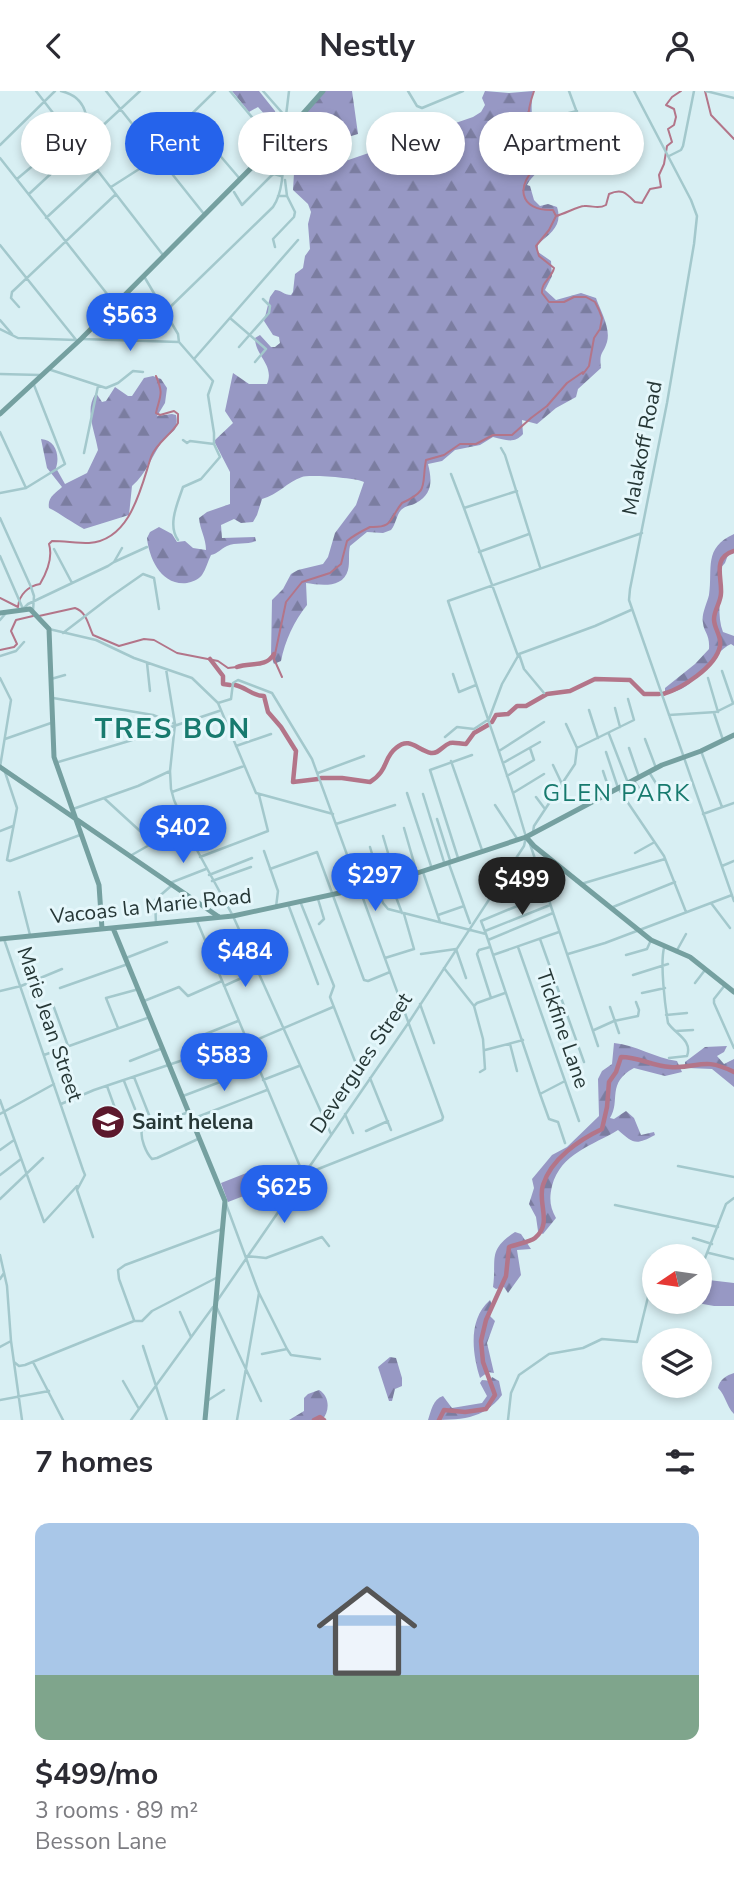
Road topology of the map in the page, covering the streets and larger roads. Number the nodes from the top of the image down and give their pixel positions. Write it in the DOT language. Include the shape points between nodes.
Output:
graph roads {
  1 [pos="36,91"];
  2 [pos="55,91"];
  3 [pos="61,91"];
  4 [pos="106,91"];
  5 [pos="140,91"];
  6 [pos="215,91"];
  7 [pos="230,91"];
  8 [pos="263,91"];
  9 [pos="289,91"];
  10 [pos="323,91"];
  11 [pos="408,91"];
  12 [pos="463,91"];
  13 [pos="569,91"];
  14 [pos="634,91"];
  15 [pos="694,91"];
  16 [pos="706,91"];
  17 [pos="734,97"];
  18 [pos="44,101"];
  19 [pos="121,109"];
  20 [pos="577,111"];
  21 [pos="53,112"];
  22 [pos="85,112"];
  23 [pos="194,112"];
  24 [pos="248,112"];
  25 [pos="281,112"];
  26 [pos="286,112"];
  27 [pos="304,112"];
  28 [pos="573,112"];
  29 [pos="125,114"];
  30 [pos="111,118"];
  31 [pos="0,145"];
  32 [pos="667,153"];
  33 [pos="0,158"];
  34 [pos="224,160"];
  35 [pos="21,175"];
  36 [pos="49,175"];
  37 [pos="93,175"];
  38 [pos="102,175"];
  39 [pos="130,175"];
  40 [pos="173,175"];
  41 [pos="244,175"];
  42 [pos="281,176"];
  43 [pos="16,179"];
  44 [pos="240,179"];
  45 [pos="285,180"];
  46 [pos="111,187"];
  47 [pos="234,193"];
  48 [pos="29,194"];
  49 [pos="116,194"];
  50 [pos="278,196"];
  51 [pos="287,196"];
  52 [pos="204,214"];
  53 [pos="46,218"];
  54 [pos="298,240"];
  55 [pos="65,242"];
  56 [pos="0,245"];
  57 [pos="275,247"];
  58 [pos="163,255"];
  59 [pos="143,275"];
  60 [pos="27,278"];
  61 [pos="262,299"];
  62 [pos="115,304"];
  63 [pos="19,307"];
  64 [pos="165,312"];
  65 [pos="230,318"];
  66 [pos="0,320"];
  67 [pos="0,329"];
  68 [pos="250,334"];
  69 [pos="14,337"];
  70 [pos="79,340"];
  71 [pos="179,342"];
  72 [pos="239,347"];
  73 [pos="194,359"];
  74 [pos="255,362"];
  75 [pos="48,369"];
  76 [pos="144,372"];
  77 [pos="0,374"];
  78 [pos="40,376"];
  79 [pos="33,383"];
  80 [pos="98,386"];
  81 [pos="0,414"];
  82 [pos="0,432"];
  83 [pos="190,441"];
  84 [pos="214,444"];
  85 [pos="501,448"];
  86 [pos="84,453"];
  87 [pos="451,474"];
  88 [pos="26,488"];
  89 [pos="517,491"];
  90 [pos="0,493"];
  91 [pos="464,508"];
  92 [pos="0,518"];
  93 [pos="642,533"];
  94 [pos="530,534"];
  95 [pos="178,540"];
  96 [pos="147,547"];
  97 [pos="122,548"];
  98 [pos="54,549"];
  99 [pos="479,552"];
  100 [pos="0,556"];
  101 [pos="114,562"];
  102 [pos="540,567"];
  103 [pos="72,583"];
  104 [pos="492,585"];
  105 [pos="35,601"];
  106 [pos="632,609"];
  107 [pos="159,610"];
  108 [pos="31,612"];
  109 [pos="3,613"];
  110 [pos="0,620"];
  111 [pos="49,629"];
  112 [pos="63,633"];
  113 [pos="24,642"];
  114 [pos="0,656"];
  115 [pos="518,656"];
  116 [pos="148,663"];
  117 [pos="166,669"];
  118 [pos="722,671"];
  119 [pos="453,674"];
  120 [pos="65,675"];
  121 [pos="0,678"];
  122 [pos="708,678"];
  123 [pos="51,679"];
  124 [pos="476,685"];
  125 [pos="150,691"];
  126 [pos="544,693"];
  127 [pos="50,697"];
  128 [pos="628,699"];
  129 [pos="218,703"];
  130 [pos="734,703"];
  131 [pos="615,708"];
  132 [pos="220,710"];
  133 [pos="589,710"];
  134 [pos="716,712"];
  135 [pos="669,715"];
  136 [pos="489,719"];
  137 [pos="544,722"];
  138 [pos="51,723"];
  139 [pos="175,724"];
  140 [pos="566,724"];
  141 [pos="620,727"];
  142 [pos="609,733"];
  143 [pos="271,734"];
  144 [pos="734,735"];
  145 [pos="445,737"];
  146 [pos="598,738"];
  147 [pos="5,739"];
  148 [pos="645,739"];
  149 [pos="723,740"];
  150 [pos="540,742"];
  151 [pos="236,746"];
  152 [pos="530,748"];
  153 [pos="577,748"];
  154 [pos="629,748"];
  155 [pos="499,751"];
  156 [pos="701,751"];
  157 [pos="606,752"];
  158 [pos="472,755"];
  159 [pos="364,756"];
  160 [pos="683,758"];
  161 [pos="0,760"];
  162 [pos="451,761"];
  163 [pos="55,762"];
  164 [pos="503,762"];
  165 [pos="553,765"];
  166 [pos="244,766"];
  167 [pos="1,767"];
  168 [pos="656,768"];
  169 [pos="170,771"];
  170 [pos="603,771"];
  171 [pos="649,772"];
  172 [pos="318,773"];
  173 [pos="544,774"];
  174 [pos="508,776"];
  175 [pos="633,780"];
  176 [pos="562,784"];
  177 [pos="618,788"];
  178 [pos="172,792"];
  179 [pos="610,792"];
  180 [pos="408,793"];
  181 [pos="513,793"];
  182 [pos="662,793"];
  183 [pos="423,794"];
  184 [pos="258,795"];
  185 [pos="536,797"];
  186 [pos="104,798"];
  187 [pos="646,799"];
  188 [pos="734,803"];
  189 [pos="395,804"];
  190 [pos="495,805"];
  191 [pos="722,807"];
  192 [pos="73,809"];
  193 [pos="545,809"];
  194 [pos="333,814"];
  195 [pos="703,814"];
  196 [pos="77,819"];
  197 [pos="437,819"];
  198 [pos="221,824"];
  199 [pos="336,824"];
  200 [pos="13,826"];
  201 [pos="404,828"];
  202 [pos="0,831"];
  203 [pos="534,833"];
  204 [pos="82,834"];
  205 [pos="383,836"];
  206 [pos="190,838"];
  207 [pos="528,839"];
  208 [pos="518,840"];
  209 [pos="654,842"];
  210 [pos="370,847"];
  211 [pos="264,851"];
  212 [pos="483,853"];
  213 [pos="635,853"];
  214 [pos="130,856"];
  215 [pos="200,857"];
  216 [pos="252,858"];
  217 [pos="665,859"];
  218 [pos="459,861"];
  219 [pos="734,861"];
  220 [pos="448,864"];
  221 [pos="722,866"];
  222 [pos="251,867"];
  223 [pos="206,869"];
  224 [pos="270,869"];
  225 [pos="432,869"];
  226 [pos="420,873"];
  227 [pos="209,875"];
  228 [pos="212,881"];
  229 [pos="393,881"];
  230 [pos="674,882"];
  231 [pos="170,884"];
  232 [pos="379,884"];
  233 [pos="581,884"];
  234 [pos="359,888"];
  235 [pos="19,892"];
  236 [pos="332,894"];
  237 [pos="546,894"];
  238 [pos="732,895"];
  239 [pos="317,897"];
  240 [pos="300,901"];
  241 [pos="734,901"];
  242 [pos="711,902"];
  243 [pos="288,904"];
  244 [pos="550,905"];
  245 [pos="464,906"];
  246 [pos="276,907"];
  247 [pos="610,908"];
  248 [pos="686,912"];
  249 [pos="553,913"];
  250 [pos="403,914"];
  251 [pos="479,914"];
  252 [pos="438,915"];
  253 [pos="233,916"];
  254 [pos="219,918"];
  255 [pos="197,920"];
  256 [pos="481,921"];
  257 [pos="440,922"];
  258 [pos="156,924"];
  259 [pos="319,924"];
  260 [pos="471,925"];
  261 [pos="113,928"];
  262 [pos="730,928"];
  263 [pos="102,929"];
  264 [pos="468,930"];
  265 [pos="638,930"];
  266 [pos="559,932"];
  267 [pos="485,933"];
  268 [pos="686,934"];
  269 [pos="30,935"];
  270 [pos="2,939"];
  271 [pos="540,939"];
  272 [pos="488,940"];
  273 [pos="651,940"];
  274 [pos="167,942"];
  275 [pos="490,947"];
  276 [pos="518,947"];
  277 [pos="664,948"];
  278 [pos="456,949"];
  279 [pos="676,952"];
  280 [pos="421,954"];
  281 [pos="568,954"];
  282 [pos="493,955"];
  283 [pos="626,955"];
  284 [pos="385,958"];
  285 [pos="127,961"];
  286 [pos="668,964"];
  287 [pos="662,966"];
  288 [pos="443,968"];
  289 [pos="62,969"];
  290 [pos="705,970"];
  291 [pos="257,971"];
  292 [pos="390,972"];
  293 [pos="633,975"];
  294 [pos="466,978"];
  295 [pos="222,981"];
  296 [pos="695,983"];
  297 [pos="318,984"];
  298 [pos="726,985"];
  299 [pos="21,986"];
  300 [pos="224,986"];
  301 [pos="60,988"];
  302 [pos="665,988"];
  303 [pos="139,989"];
  304 [pos="0,991"];
  305 [pos="734,992"];
  306 [pos="506,993"];
  307 [pos="642,993"];
  308 [pos="491,998"];
  309 [pos="143,1001"];
  310 [pos="52,1002"];
  311 [pos="636,1002"];
  312 [pos="420,1004"];
  313 [pos="474,1006"];
  314 [pos="333,1007"];
  315 [pos="610,1007"];
  316 [pos="687,1013"];
  317 [pos="666,1015"];
  318 [pos="150,1017"];
  319 [pos="627,1017"];
  320 [pos="238,1021"];
  321 [pos="614,1021"];
  322 [pos="409,1022"];
  323 [pos="632,1024"];
  324 [pos="118,1028"];
  325 [pos="283,1029"];
  326 [pos="594,1030"];
  327 [pos="693,1030"];
  328 [pos="676,1031"];
  329 [pos="619,1033"];
  330 [pos="193,1039"];
  331 [pos="523,1040"];
  332 [pos="434,1043"];
  333 [pos="247,1044"];
  334 [pos="510,1044"];
  335 [pos="68,1046"];
  336 [pos="598,1046"];
  337 [pos="163,1048"];
  338 [pos="734,1048"];
  339 [pos="484,1050"];
  340 [pos="207,1052"];
  341 [pos="44,1055"];
  342 [pos="669,1058"];
  343 [pos="130,1061"];
  344 [pos="584,1062"];
  345 [pos="170,1065"];
  346 [pos="300,1066"];
  347 [pos="257,1067"];
  348 [pos="358,1069"];
  349 [pos="517,1071"];
  350 [pos="480,1072"];
  351 [pos="134,1077"];
  352 [pos="370,1078"];
  353 [pos="124,1080"];
  354 [pos="263,1080"];
  355 [pos="565,1081"];
  356 [pos="54,1084"];
  357 [pos="107,1086"];
  358 [pos="267,1090"];
  359 [pos="540,1094"];
  360 [pos="183,1096"];
  361 [pos="0,1100"];
  362 [pos="61,1104"];
  363 [pos="135,1109"];
  364 [pos="116,1111"];
  365 [pos="2,1113"];
  366 [pos="345,1114"];
  367 [pos="191,1115"];
  368 [pos="388,1121"];
  369 [pos="579,1121"];
  370 [pos="153,1125"];
  371 [pos="391,1130"];
  372 [pos="366,1131"];
  373 [pos="353,1133"];
  374 [pos="331,1134"];
  375 [pos="200,1139"];
  376 [pos="14,1140"];
  377 [pos="565,1143"];
  378 [pos="0,1150"];
  379 [pos="43,1158"];
  380 [pos="20,1159"];
  381 [pos="678,1166"];
  382 [pos="0,1175"];
  383 [pos="26,1175"];
  384 [pos="305,1175"];
  385 [pos="734,1177"];
  386 [pos="77,1186"];
  387 [pos="734,1198"];
  388 [pos="0,1199"];
  389 [pos="225,1201"];
  390 [pos="615,1205"];
  391 [pos="231,1218"];
  392 [pos="222,1226"];
  393 [pos="718,1227"];
  394 [pos="93,1237"];
  395 [pos="693,1238"];
  396 [pos="712,1244"];
  397 [pos="329,1246"];
  398 [pos="712,1254"];
  399 [pos="0,1255"];
  400 [pos="245,1257"];
  401 [pos="734,1259"];
  402 [pos="5,1273"];
  403 [pos="218,1277"];
  404 [pos="0,1279"];
  405 [pos="259,1293"];
  406 [pos="215,1304"];
  407 [pos="180,1312"];
  408 [pos="644,1314"];
  409 [pos="134,1321"];
  410 [pos="191,1337"];
  411 [pos="11,1341"];
  412 [pos="143,1346"];
  413 [pos="0,1347"];
  414 [pos="286,1349"];
  415 [pos="262,1354"];
  416 [pos="320,1359"];
  417 [pos="14,1362"];
  418 [pos="33,1362"];
  419 [pos="246,1372"];
  420 [pos="123,1381"];
  421 [pos="156,1386"];
  422 [pos="224,1390"];
  423 [pos="49,1391"];
  424 [pos="19,1396"];
  425 [pos="0,1400"];
  426 [pos="207,1401"];
  427 [pos="261,1401"];
  428 [pos="139,1409"];
  429 [pos="22,1420"];
  430 [pos="63,1420"];
  431 [pos="131,1420"];
  432 [pos="167,1420"];
  433 [pos="205,1420"];
  434 [pos="237,1420"];
  435 [pos="508,1420"];
  1 -- 18 [label="street"];
  2 -- 18 [label="street"];
  3 -- 22 [label="street" via="73,94"];
  4 -- 19 [label="street"];
  5 -- 19 [label="street"];
  6 -- 23 [label="street"];
  7 -- 24 [label="street"];
  8 -- 25 [label="street"];
  9 -- 26 [label="street"];
  10 -- 27 [label="street"];
  11 -- 12 [label="street" via="422,108"];
  13 -- 20 [label="street"];
  14 -- 32 [label="street, Malakoff Road"];
  15 -- 32 [label="street" via="684,146"];
  16 -- 17 [label="street"];
  18 -- 21 [label="street"];
  18 -- 31 [label="street"];
  19 -- 29 [label="street"];
  19 -- 30 [label="street"];
  20 -- 28 [label="street"];
  32 -- 93 [label="street, Malakoff Road" via="696,216"];
  33 -- 43 [label="street"];
  34 -- 44 [label="street"];
  35 -- 43 [label="street"];
  36 -- 48 [label="street"];
  37 -- 53 [label="street"];
  38 -- 46 [label="street"];
  39 -- 46 [label="street"];
  40 -- 52 [label="street"];
  41 -- 44 [label="street"];
  42 -- 47 [label="street" via="271,176 242,205"];
  42 -- 50 [label="street"];
  43 -- 48 [label="street"];
  44 -- 52 [label="street"];
  45 -- 51 [label="street"];
  46 -- 49 [label="street"];
  48 -- 53 [label="street"];
  49 -- 55 [label="street"];
  49 -- 58 [label="street"];
  50 -- 51 [label="street"];
  50 -- 64 [label="street" via="273,208"];
  51 -- 57 [label="street" via="294,217 273,239"];
  52 -- 58 [label="street"];
  53 -- 55 [label="street"];
  54 -- 65 [label="street"];
  55 -- 60 [label="street"];
  55 -- 62 [label="street"];
  56 -- 60 [label="street"];
  58 -- 59 [label="street"];
  59 -- 62 [label="street"];
  59 -- 64 [label="street"];
  60 -- 63 [label="street" via="11,295"];
  60 -- 70 [label="street"];
  61 -- 68 [label="street" via="270,311"];
  62 -- 70 [label="street"];
  64 -- 71 [label="street"];
  65 -- 68 [label="street"];
  65 -- 73 [label="street"];
  66 -- 69 [label="street"];
  67 -- 69 [label="street"];
  68 -- 72 [label="street"];
  68 -- 74 [label="street" via="265,349"];
  69 -- 70 [label="street"];
  70 -- 71 [label="street"];
  70 -- 75 [label="street"];
  71 -- 73 [label="street"];
  73 -- 84 [label="street" via="213,381 208,395"];
  75 -- 78 [label="street"];
  75 -- 80 [label="street"];
  76 -- 80 [label="street" via="133,371 106,388"];
  77 -- 78 [label="street"];
  78 -- 79 [label="street"];
  79 -- 81 [label="street"];
  79 -- 88 [label="street" via="65,464"];
  80 -- 86 [label="street"];
  82 -- 88 [label="street"];
  83 -- 84 [label="street"];
  84 -- 95 [label="street" via="218,461 201,479 183,487 174,518"];
  85 -- 89 [label="street"];
  87 -- 91 [label="street"];
  88 -- 90 [label="street"];
  89 -- 91 [label="street"];
  89 -- 94 [label="street"];
  91 -- 99 [label="street"];
  92 -- 105 [label="street"];
  93 -- 102 [label="street"];
  93 -- 106 [label="street, Malakoff Road" via="629,589"];
  94 -- 99 [label="street"];
  94 -- 102 [label="street"];
  96 -- 101 [label="street"];
  97 -- 101 [label="street"];
  98 -- 103 [label="street"];
  99 -- 104 [label="street"];
  100 -- 108 [label="street"];
  101 -- 103 [label="street"];
  102 -- 104 [label="street"];
  103 -- 105 [label="street"];
  104 -- 115 [label="street"];
  104 -- 124 [label="street" via="447,601"];
  105 -- 108 [label="street"];
  105 -- 108 [label="street" via="23,607"];
  106 -- 115 [label="street"];
  106 -- 135 [label="street, Malakoff Road"];
  107 -- 112 [label="street" via="154,578 144,574"];
  108 -- 109 [label="street"];
  108 -- 111 [label="street"];
  109 -- 110 [label="street"];
  111 -- 112 [label="street"];
  111 -- 123 [label="street"];
  112 -- 116 [label="street" via="96,640"];
  113 -- 114 [label="street" via="16,651"];
  115 -- 126 [label="street"];
  115 -- 136 [label="street"];
  116 -- 117 [label="street"];
  116 -- 125 [label="street"];
  117 -- 129 [label="street" via="188,675"];
  117 -- 139 [label="street"];
  118 -- 130 [label="street"];
  119 -- 124 [label="street" via="459,692"];
  120 -- 123 [label="street"];
  121 -- 147 [label="street" via="10,700"];
  122 -- 134 [label="street"];
  123 -- 127 [label="street"];
  124 -- 136 [label="street"];
  127 -- 138 [label="street"];
  127 -- 139 [label="street" via="153,715"];
  128 -- 141 [label="street" via="634,719"];
  129 -- 132 [label="street"];
  129 -- 172 [label="street" via="231,699 233,683 238,680 272,693"];
  130 -- 134 [label="street"];
  131 -- 141 [label="street"];
  132 -- 139 [label="street"];
  132 -- 151 [label="street"];
  133 -- 146 [label="street"];
  134 -- 135 [label="street"];
  134 -- 149 [label="street"];
  135 -- 160 [label="street, Malakoff Road"];
  136 -- 145 [label="street" via="474,729 457,727"];
  136 -- 155 [label="street"];
  137 -- 155 [label="street"];
  138 -- 147 [label="street"];
  138 -- 163 [label="street"];
  139 -- 163 [label="street"];
  139 -- 169 [label="street"];
  140 -- 153 [label="street"];
  141 -- 142 [label="street"];
  142 -- 146 [label="street"];
  142 -- 175 [label="street"];
  143 -- 151 [label="street"];
  144 -- 149 [label="street, Vacoas la Marie Road"];
  146 -- 153 [label="street"];
  147 -- 161 [label="street"];
  148 -- 168 [label="street"];
  149 -- 156 [label="street, Vacoas la Marie Road"];
  150 -- 152 [label="street"];
  151 -- 166 [label="street"];
  152 -- 164 [label="street"];
  152 -- 174 [label="street" via="534,760"];
  153 -- 176 [label="street" via="575,764"];
  154 -- 175 [label="street"];
  155 -- 164 [label="street"];
  156 -- 160 [label="street, Vacoas la Marie Road"];
  156 -- 191 [label="street"];
  157 -- 177 [label="street"];
  158 -- 162 [label="street"];
  159 -- 172 [label="street"];
  160 -- 168 [label="street, Vacoas la Marie Road"];
  160 -- 195 [label="street, Malakoff Road"];
  161 -- 167 [label="street"];
  162 -- 212 [label="street"];
  162 -- 218 [label="street" via="431,769"];
  163 -- 192 [label="street"];
  164 -- 174 [label="street"];
  165 -- 176 [label="street"];
  166 -- 178 [label="street"];
  166 -- 184 [label="street"];
  167 -- 196 [label="street"];
  167 -- 200 [label="street" via="18,808"];
  168 -- 171 [label="street, Vacoas la Marie Road"];
  169 -- 178 [label="street"];
  169 -- 186 [label="street"];
  170 -- 179 [label="street"];
  171 -- 175 [label="street, Vacoas la Marie Road"];
  171 -- 182 [label="street"];
  172 -- 194 [label="street"];
  173 -- 181 [label="street"];
  174 -- 181 [label="street"];
  175 -- 177 [label="street, Vacoas la Marie Road"];
  175 -- 187 [label="street"];
  176 -- 193 [label="street"];
  177 -- 179 [label="street, Vacoas la Marie Road"];
  177 -- 209 [label="street"];
  178 -- 206 [label="street"];
  179 -- 203 [label="street, Vacoas la Marie Road"];
  180 -- 225 [label="street"];
  181 -- 207 [label="street"];
  183 -- 220 [label="street"];
  184 -- 194 [label="street"];
  184 -- 215 [label="street" via="268,831"];
  185 -- 193 [label="street"];
  186 -- 192 [label="street"];
  186 -- 214 [label="street" via="152,842"];
  188 -- 191 [label="street"];
  189 -- 199 [label="street"];
  190 -- 208 [label="street"];
  191 -- 195 [label="street"];
  192 -- 196 [label="street"];
  193 -- 203 [label="street"];
  194 -- 199 [label="street"];
  195 -- 221 [label="street, Malakoff Road"];
  196 -- 204 [label="street"];
  196 -- 214 [label="street"];
  197 -- 220 [label="street"];
  198 -- 206 [label="street"];
  199 -- 234 [label="street"];
  200 -- 202 [label="street"];
  200 -- 204 [label="street" via="10,861"];
  201 -- 226 [label="street"];
  203 -- 207 [label="street, Vacoas la Marie Road"];
  204 -- 263 [label="street" via="99,885"];
  205 -- 229 [label="street"];
  206 -- 215 [label="street"];
  207 -- 208 [label="street, Vacoas la Marie Road"];
  207 -- 233 [label="street"];
  207 -- 237 [label="street"];
  207 -- 251 [label="street, Devergues Street"];
  208 -- 212 [label="street, Vacoas la Marie Road"];
  209 -- 213 [label="street"];
  209 -- 217 [label="street"];
  210 -- 232 [label="street"];
  211 -- 224 [label="street"];
  212 -- 218 [label="street, Vacoas la Marie Road"];
  214 -- 231 [label="street"];
  215 -- 223 [label="street"];
  216 -- 227 [label="street"];
  217 -- 230 [label="street"];
  217 -- 233 [label="street"];
  218 -- 220 [label="street, Vacoas la Marie Road"];
  219 -- 221 [label="street"];
  220 -- 225 [label="street, Vacoas la Marie Road"];
  220 -- 245 [label="street"];
  221 -- 238 [label="street, Malakoff Road"];
  222 -- 228 [label="street"];
  223 -- 227 [label="street"];
  223 -- 231 [label="street"];
  224 -- 236 [label="street" via="316,852"];
  224 -- 246 [label="street" via="278,891"];
  225 -- 226 [label="street, Vacoas la Marie Road"];
  226 -- 229 [label="street, Vacoas la Marie Road"];
  226 -- 252 [label="street"];
  227 -- 228 [label="street"];
  228 -- 253 [label="street"];
  229 -- 232 [label="street, Vacoas la Marie Road"];
  229 -- 250 [label="street"];
  230 -- 247 [label="street"];
  230 -- 248 [label="street"];
  231 -- 254 [label="street"];
  231 -- 258 [label="street" via="155,900"];
  232 -- 234 [label="street, Vacoas la Marie Road"];
  232 -- 250 [label="street" via="383,904"];
  233 -- 247 [label="street"];
  234 -- 236 [label="street, Vacoas la Marie Road"];
  234 -- 284 [label="street"];
  235 -- 269 [label="street"];
  236 -- 239 [label="street, Vacoas la Marie Road"];
  236 -- 292 [label="street" via="364,980"];
  237 -- 244 [label="street"];
  237 -- 256 [label="street"];
  238 -- 241 [label="street, Malakoff Road"];
  238 -- 242 [label="street"];
  239 -- 240 [label="street, Vacoas la Marie Road"];
  239 -- 259 [label="street" via="324,919"];
  240 -- 243 [label="street, Vacoas la Marie Road"];
  240 -- 314 [label="street" via="334,986 329,996"];
  242 -- 248 [label="street"];
  242 -- 262 [label="street"];
  243 -- 246 [label="street, Vacoas la Marie Road"];
  243 -- 297 [label="street"];
  244 -- 249 [label="street"];
  244 -- 267 [label="street"];
  245 -- 252 [label="street"];
  245 -- 260 [label="street"];
  246 -- 253 [label="street, Vacoas la Marie Road"];
  247 -- 265 [label="street"];
  248 -- 265 [label="street"];
  249 -- 266 [label="street"];
  249 -- 272 [label="street"];
  250 -- 257 [label="street"];
  250 -- 284 [label="street" via="414,949"];
  251 -- 256 [label="street"];
  251 -- 260 [label="street, Devergues Street"];
  252 -- 257 [label="street"];
  253 -- 254 [label="street, Vacoas la Marie Road"];
  253 -- 291 [label="street"];
  254 -- 255 [label="street, Vacoas la Marie Road"];
  255 -- 258 [label="street, Vacoas la Marie Road"];
  255 -- 295 [label="street"];
  256 -- 267 [label="street"];
  257 -- 264 [label="street"];
  258 -- 261 [label="street, Vacoas la Marie Road"];
  260 -- 264 [label="street, Devergues Street"];
  261 -- 263 [label="street, Vacoas la Marie Road"];
  261 -- 285 [label="street"];
  263 -- 269 [label="street, Vacoas la Marie Road"];
  264 -- 267 [label="street"];
  264 -- 278 [label="street, Devergues Street"];
  265 -- 273 [label="street"];
  265 -- 281 [label="street"];
  266 -- 271 [label="street"];
  266 -- 281 [label="street"];
  267 -- 272 [label="street"];
  268 -- 279 [label="street"];
  269 -- 270 [label="street, Vacoas la Marie Road"];
  270 -- 299 [label="street, Marie Jean Street"];
  271 -- 276 [label="street"];
  271 -- 344 [label="street"];
  272 -- 275 [label="street"];
  273 -- 277 [label="street"];
  273 -- 283 [label="street" via="647,949"];
  274 -- 285 [label="street"];
  275 -- 282 [label="street"];
  275 -- 308 [label="street" via="477,954"];
  276 -- 282 [label="street"];
  276 -- 355 [label="street, Tickfine Lane"];
  277 -- 279 [label="street"];
  277 -- 287 [label="street"];
  278 -- 280 [label="street"];
  278 -- 288 [label="street, Devergues Street"];
  278 -- 294 [label="street"];
  279 -- 290 [label="street"];
  281 -- 326 [label="street"];
  282 -- 306 [label="street"];
  284 -- 292 [label="street"];
  285 -- 301 [label="street"];
  285 -- 303 [label="street"];
  286 -- 287 [label="street"];
  287 -- 293 [label="street"];
  287 -- 302 [label="street"];
  288 -- 312 [label="street, Devergues Street"];
  288 -- 313 [label="street"];
  289 -- 299 [label="street"];
  290 -- 296 [label="street"];
  290 -- 298 [label="street"];
  291 -- 300 [label="street"];
  291 -- 325 [label="street"];
  292 -- 322 [label="street"];
  295 -- 300 [label="street"];
  295 -- 309 [label="street" via="188,996 179,988"];
  298 -- 305 [label="street"];
  298 -- 338 [label="street" via="714,1001"];
  299 -- 304 [label="street"];
  299 -- 341 [label="street, Marie Jean Street"];
  300 -- 320 [label="street"];
  302 -- 307 [label="street"];
  302 -- 317 [label="street"];
  303 -- 309 [label="street"];
  303 -- 324 [label="street" via="106,998"];
  306 -- 308 [label="street"];
  306 -- 331 [label="street"];
  308 -- 313 [label="street"];
  309 -- 318 [label="street"];
  310 -- 335 [label="street"];
  311 -- 319 [label="street" via="639,1014"];
  312 -- 322 [label="street, Devergues Street"];
  312 -- 332 [label="street"];
  313 -- 339 [label="street"];
  314 -- 325 [label="street"];
  314 -- 348 [label="street"];
  315 -- 321 [label="street"];
  316 -- 317 [label="street"];
  317 -- 328 [label="street" via="668,1025"];
  318 -- 324 [label="street"];
  318 -- 337 [label="street"];
  319 -- 321 [label="street"];
  319 -- 323 [label="street"];
  320 -- 330 [label="street"];
  320 -- 333 [label="street"];
  321 -- 326 [label="street"];
  321 -- 329 [label="street"];
  322 -- 352 [label="street, Devergues Street"];
  322 -- 384 [label="street" via="443,1119"];
  324 -- 335 [label="street"];
  325 -- 333 [label="street"];
  325 -- 346 [label="street"];
  326 -- 336 [label="street"];
  327 -- 328 [label="street"];
  328 -- 342 [label="street" via="689,1053"];
  331 -- 334 [label="street"];
  331 -- 359 [label="street"];
  333 -- 347 [label="street"];
  334 -- 339 [label="street"];
  334 -- 349 [label="street"];
  335 -- 341 [label="street"];
  337 -- 343 [label="street"];
  337 -- 345 [label="street"];
  339 -- 350 [label="street" via="485,1069"];
  340 -- 345 [label="street"];
  341 -- 356 [label="street, Marie Jean Street"];
  345 -- 351 [label="street"];
  345 -- 360 [label="street"];
  346 -- 354 [label="street"];
  346 -- 374 [label="street"];
  347 -- 354 [label="street"];
  347 -- 360 [label="street"];
  351 -- 353 [label="street"];
  351 -- 370 [label="street"];
  352 -- 366 [label="street, Devergues Street"];
  352 -- 368 [label="street"];
  353 -- 357 [label="street"];
  353 -- 363 [label="street"];
  354 -- 358 [label="street"];
  355 -- 359 [label="street"];
  355 -- 369 [label="street, Tickfine Lane"];
  356 -- 362 [label="street, Marie Jean Street"];
  356 -- 365 [label="street"];
  357 -- 362 [label="street"];
  357 -- 364 [label="street"];
  358 -- 367 [label="street"];
  358 -- 384 [label="street"];
  359 -- 377 [label="street"];
  360 -- 367 [label="street"];
  361 -- 365 [label="street"];
  362 -- 386 [label="street, Marie Jean Street" via="85,1175"];
  365 -- 376 [label="street"];
  366 -- 373 [label="street"];
  366 -- 374 [label="street, Devergues Street"];
  367 -- 370 [label="street"];
  367 -- 375 [label="street"];
  368 -- 371 [label="street"];
  368 -- 372 [label="street"];
  370 -- 375 [label="street" via="141,1132 152,1159"];
  374 -- 384 [label="street, Devergues Street"];
  375 -- 389 [label="street"];
  376 -- 378 [label="street"];
  376 -- 380 [label="street"];
  379 -- 383 [label="street"];
  380 -- 382 [label="street"];
  380 -- 383 [label="street"];
  381 -- 385 [label="street"];
  383 -- 386 [label="street" via="46,1222"];
  383 -- 388 [label="street"];
  384 -- 400 [label="street, Devergues Street"];
  386 -- 394 [label="street, Marie Jean Street"];
  387 -- 393 [label="street" via="726,1204"];
  389 -- 391 [label="street"];
  389 -- 392 [label="street"];
  390 -- 393 [label="street"];
  391 -- 392 [label="street"];
  391 -- 400 [label="street"];
  392 -- 403 [label="street"];
  392 -- 409 [label="street" via="118,1270"];
  393 -- 396 [label="street"];
  395 -- 396 [label="street"];
  397 -- 400 [label="street" via="322,1237 266,1258"];
  398 -- 401 [label="street"];
  399 -- 402 [label="street"];
  400 -- 405 [label="street"];
  400 -- 406 [label="street, Devergues Street"];
  402 -- 404 [label="street"];
  402 -- 411 [label="street"];
  403 -- 406 [label="street"];
  403 -- 409 [label="street" via="142,1321"];
  405 -- 414 [label="street"];
  405 -- 419 [label="street"];
  406 -- 410 [label="street, Devergues Street"];
  406 -- 419 [label="street"];
  406 -- 426 [label="street"];
  407 -- 410 [label="street"];
  408 -- 435 [label="street" via="637,1342 602,1339 549,1354 519,1375 511,1392"];
  409 -- 418 [label="street"];
  410 -- 421 [label="street, Devergues Street"];
  411 -- 413 [label="street"];
  411 -- 417 [label="street"];
  412 -- 421 [label="street"];
  414 -- 415 [label="street"];
  414 -- 416 [label="street" via="291,1355"];
  417 -- 418 [label="street" via="22,1366"];
  417 -- 424 [label="street"];
  418 -- 423 [label="street"];
  419 -- 427 [label="street"];
  419 -- 434 [label="street"];
  420 -- 428 [label="street"];
  421 -- 428 [label="street, Devergues Street"];
  421 -- 432 [label="street"];
  422 -- 426 [label="street"];
  423 -- 424 [label="street"];
  423 -- 430 [label="street"];
  424 -- 425 [label="street"];
  424 -- 429 [label="street"];
  426 -- 433 [label="street"];
  428 -- 431 [label="street, Devergues Street"];
}
